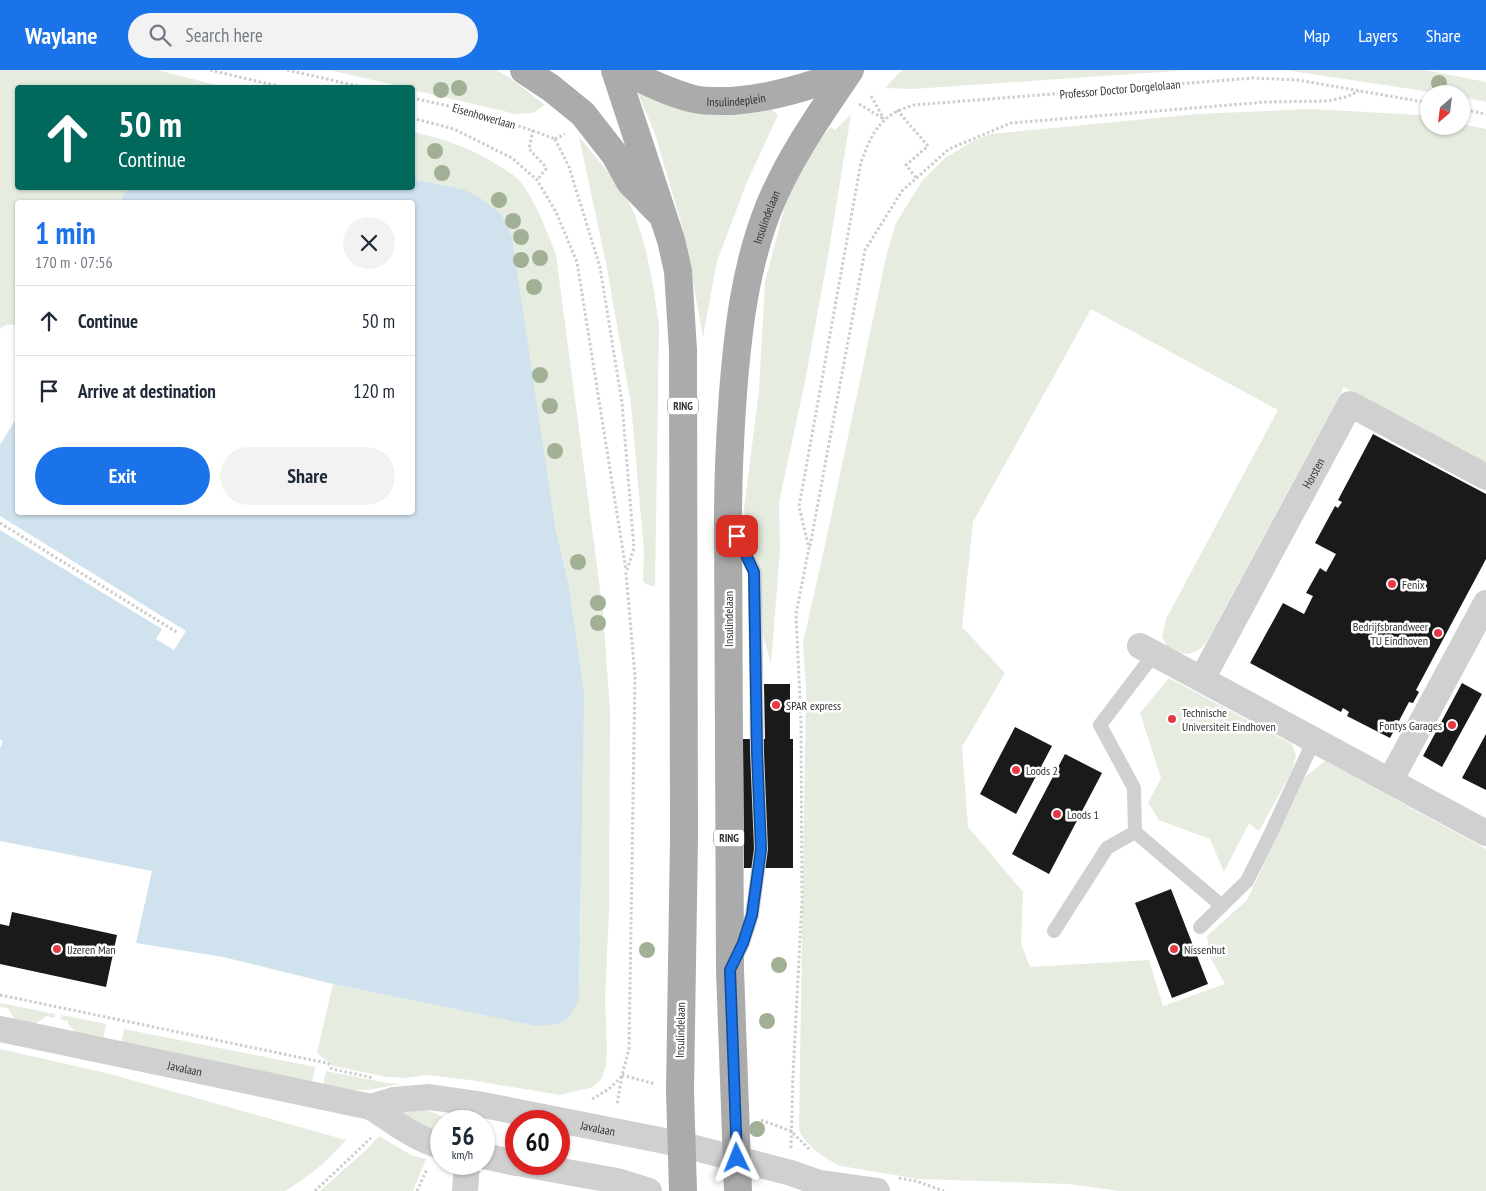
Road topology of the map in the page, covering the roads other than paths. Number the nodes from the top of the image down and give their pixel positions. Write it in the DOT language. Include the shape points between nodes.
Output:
graph roads {
  1 [pos="524,70"];
  2 [pos="615,70"];
  3 [pos="622,70"];
  4 [pos="849,71"];
  5 [pos="664,217"];
  6 [pos="1486,477"];
  7 [pos="1486,603"];
  8 [pos="1147,650"];
  9 [pos="1202,679"];
  10 [pos="1314,740"];
  11 [pos="1390,781"];
  12 [pos="1135,832"];
  13 [pos="1486,833"];
  14 [pos="1222,906"];
  15 [pos="1200,927"];
  16 [pos="1054,931"];
  17 [pos="0,1029"];
  18 [pos="370,1106"];
  19 [pos="467,1110"];
  20 [pos="495,1116"];
  21 [pos="430,1142"];
  22 [pos="680,1144"];
  23 [pos="737,1158"];
  24 [pos="570,1172"];
  25 [pos="466,1175"];
  26 [pos="465,1191"];
  27 [pos="648,1191"];
  28 [pos="683,1191"];
  29 [pos="738,1191"];
  30 [pos="877,1191"];
  1 -- 5 [label="main road" via="583,114 615,155 630,182"];
  2 -- 5 [label="main road, Insulindelaan / RING"];
  3 -- 4 [label="main road, Insulindeplein / RING" via="670,92 696,100 720,101 767,97 802,89"];
  4 -- 23 [label="main road, Insulindelaan / RING" via="800,145 769,207 747,278 737,341 728,464 730,970"];
  5 -- 22 [label="main road, Insulindelaan / RING" via="678,271 683,350 684,838"];
  6 -- 9 [label="street, Horsten" via="1350,404"];
  7 -- 11 [label="street"];
  8 -- 9 [label="street"];
  8 -- 12 [label="lane" via="1100,725 1134,788"];
  9 -- 10 [label="street"];
  10 -- 11 [label="street"];
  10 -- 14 [label="lane" via="1247,881"];
  11 -- 13 [label="street"];
  12 -- 14 [label="lane"];
  12 -- 16 [label="lane" via="1108,848"];
  14 -- 15 [label="lane"];
  17 -- 18 [label="street, Javalaan"];
  18 -- 19 [label="street, Javalaan" via="429,1097"];
  18 -- 21 [label="street, Javalaan"];
  20 -- 22 [label="street, Javalaan"];
  22 -- 23 [label="street, Javalaan"];
  22 -- 28 [label="main road, Insulindelaan / RING"];
  23 -- 29 [label="main road, Insulindelaan / RING"];
  23 -- 30 [label="street, Javalaan" via="819,1183"];
  24 -- 27 [label="street" via="617,1181"];
  25 -- 26 [label="street"];
}
